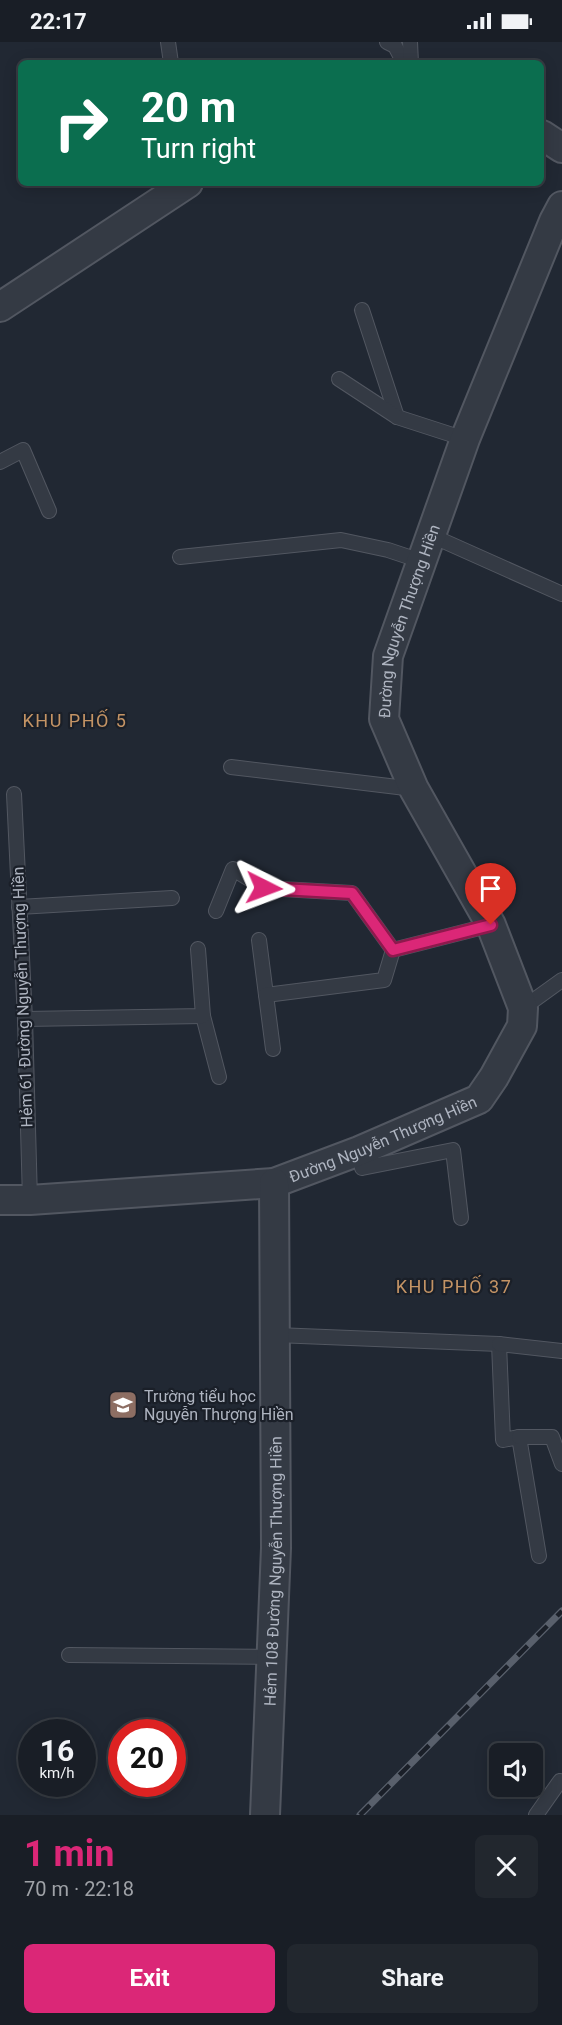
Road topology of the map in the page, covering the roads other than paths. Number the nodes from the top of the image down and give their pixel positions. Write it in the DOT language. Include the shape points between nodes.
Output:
graph roads {
  1 [pos="168,42"];
  2 [pos="387,42"];
  3 [pos="410,42"];
  4 [pos="171,60"];
  5 [pos="402,60"];
  6 [pos="411,60"];
  7 [pos="544,136"];
  8 [pos="562,148"];
  9 [pos="183,186"];
  10 [pos="562,206"];
  11 [pos="0,307"];
  12 [pos="362,310"];
  13 [pos="339,379"];
  14 [pos="397,417"];
  15 [pos="465,439"];
  16 [pos="0,462"];
  17 [pos="50,511"];
  18 [pos="425,548"];
  19 [pos="180,557"];
  20 [pos="562,594"];
  21 [pos="231,767"];
  22 [pos="414,789"];
  23 [pos="14,795"];
  24 [pos="172,898"];
  25 [pos="19,907"];
  26 [pos="216,911"];
  27 [pos="491,925"];
  28 [pos="259,940"];
  29 [pos="198,949"];
  30 [pos="393,950"];
  31 [pos="562,980"];
  32 [pos="266,994"];
  33 [pos="523,1008"];
  34 [pos="203,1016"];
  35 [pos="25,1019"];
  36 [pos="273,1049"];
  37 [pos="219,1077"];
  38 [pos="359,1151"];
  39 [pos="274,1183"];
  40 [pos="0,1200"];
  41 [pos="30,1200"];
  42 [pos="461,1218"];
  43 [pos="276,1335"];
  44 [pos="499,1344"];
  45 [pos="562,1351"];
  46 [pos="519,1437"];
  47 [pos="562,1464"];
  48 [pos="539,1556"];
  49 [pos="69,1655"];
  50 [pos="271,1657"];
  51 [pos="560,1780"];
  52 [pos="266,1815"];
  53 [pos="536,1815"];
  1 -- 4 [label="lane"];
  2 -- 5 [label="lane" via="395,46"];
  3 -- 6 [label="lane"];
  7 -- 8 [label="street"];
  9 -- 11 [label="street"];
  10 -- 15 [label="street, Đường Nguyễn Thượng Hiền"];
  12 -- 14 [label="lane"];
  13 -- 14 [label="lane"];
  14 -- 15 [label="lane"];
  15 -- 18 [label="street, Đường Nguyễn Thượng Hiền"];
  16 -- 17 [label="lane" via="23,450"];
  18 -- 19 [label="lane" via="388,550 341,540"];
  18 -- 20 [label="lane"];
  18 -- 22 [label="street, Đường Nguyễn Thượng Hiền" via="388,656 384,719"];
  21 -- 22 [label="lane"];
  22 -- 27 [label="street, Đường Nguyễn Thượng Hiền"];
  23 -- 25 [label="lane, Hẻm 61 Đường Nguyễn Thượng Hiền"];
  24 -- 25 [label="lane"];
  25 -- 35 [label="lane, Hẻm 61 Đường Nguyễn Thượng Hiền"];
  26 -- 30 [label="lane" via="233,869 264,888 352,893"];
  27 -- 30 [label="lane"];
  27 -- 33 [label="street, Đường Nguyễn Thượng Hiền"];
  28 -- 32 [label="lane"];
  29 -- 34 [label="lane"];
  30 -- 32 [label="lane" via="384,980"];
  31 -- 33 [label="lane"];
  32 -- 36 [label="lane"];
  33 -- 38 [label="street, Đường Nguyễn Thượng Hiền" via="522,1026 479,1099"];
  34 -- 35 [label="lane"];
  34 -- 37 [label="lane"];
  35 -- 41 [label="lane, Hẻm 61 Đường Nguyễn Thượng Hiền"];
  38 -- 39 [label="street, Đường Nguyễn Thượng Hiền"];
  38 -- 42 [label="lane" via="362,1168 453,1150"];
  39 -- 41 [label="street, Đường Nguyễn Thượng Hiền"];
  39 -- 43 [label="street, Hẻm 108 Đường Nguyễn Thượng Hiền"];
  40 -- 41 [label="street, Đường Nguyễn Thượng Hiền"];
  43 -- 44 [label="lane"];
  43 -- 50 [label="street, Hẻm 108 Đường Nguyễn Thượng Hiền" via="276,1548"];
  44 -- 45 [label="lane"];
  44 -- 46 [label="lane" via="503,1440"];
  46 -- 47 [label="lane" via="552,1437"];
  46 -- 48 [label="lane"];
  49 -- 50 [label="lane"];
  50 -- 52 [label="street, Hẻm 108 Đường Nguyễn Thượng Hiền"];
  51 -- 53 [label="lane"];
}
